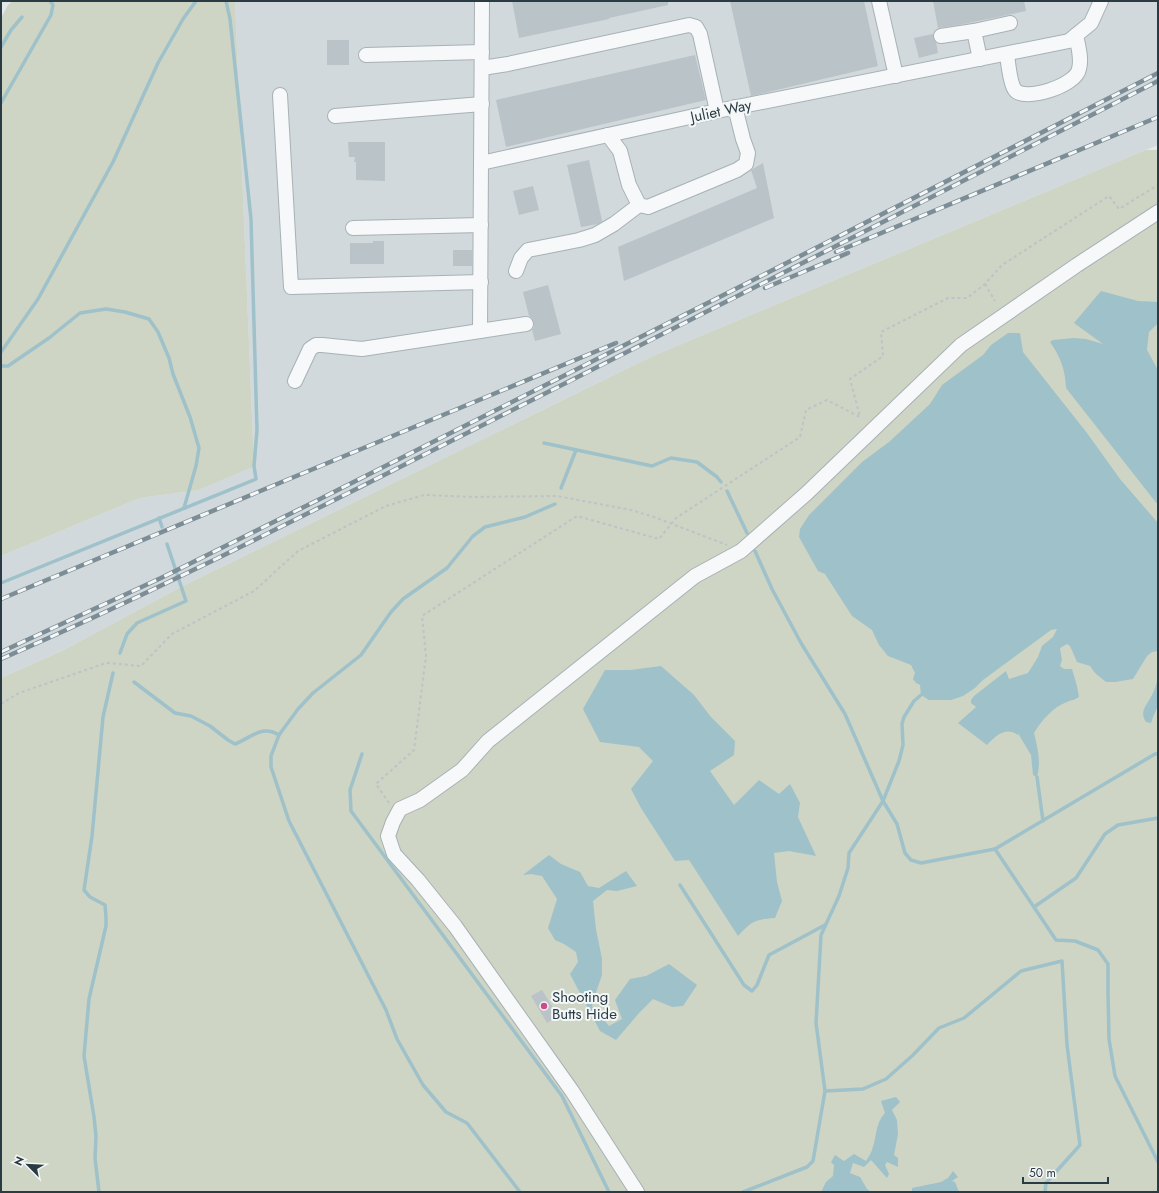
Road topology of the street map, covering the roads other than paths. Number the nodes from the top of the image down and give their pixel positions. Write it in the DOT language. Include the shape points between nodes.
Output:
graph roads {
  1 [pos="482,1"];
  2 [pos="879,1"];
  3 [pos="1101,1"];
  4 [pos="1010,23"];
  5 [pos="974,31"];
  6 [pos="1076,35"];
  7 [pos="941,36"];
  8 [pos="482,52"];
  9 [pos="1007,54"];
  10 [pos="366,55"];
  11 [pos="980,59"];
  12 [pos="482,68"];
  13 [pos="896,76"];
  14 [pos="280,95"];
  15 [pos="482,104"];
  16 [pos="736,108"];
  17 [pos="717,111"];
  18 [pos="335,116"];
  19 [pos="608,135"];
  20 [pos="481,163"];
  21 [pos="639,205"];
  22 [pos="1158,212"];
  23 [pos="353,228"];
  24 [pos="481,232"];
  25 [pos="516,271"];
  26 [pos="481,282"];
  27 [pos="526,324"];
  28 [pos="480,331"];
  29 [pos="296,381"];
  30 [pos="637,1192"];
  1 -- 8 [label="street"];
  2 -- 13 [label="street"];
  3 -- 6 [label="street, Juliet Way" via="1091,23"];
  4 -- 5 [label="street"];
  5 -- 7 [label="street"];
  5 -- 11 [label="street"];
  6 -- 9 [label="street, Juliet Way" via="1069,41"];
  6 -- 9 [label="street" via="1079,70 1067,83 1051,90 1026,94 1014,90"];
  8 -- 10 [label="street"];
  8 -- 12 [label="street"];
  9 -- 11 [label="street, Juliet Way"];
  11 -- 13 [label="street, Juliet Way"];
  12 -- 15 [label="street"];
  12 -- 17 [label="street" via="689,25 696,27 700,34"];
  13 -- 16 [label="street, Juliet Way"];
  14 -- 26 [label="street" via="291,287"];
  15 -- 18 [label="street"];
  15 -- 20 [label="street"];
  16 -- 17 [label="street, Juliet Way"];
  16 -- 21 [label="street" via="748,153 746,164 648,207"];
  17 -- 19 [label="street, Juliet Way"];
  19 -- 20 [label="street, Juliet Way"];
  19 -- 21 [label="street" via="620,151 629,185"];
  20 -- 24 [label="street"];
  21 -- 25 [label="street" via="595,235 528,250 521,258"];
  22 -- 30 [label="street" via="961,345 808,493 741,551 695,576 488,741 462,770 420,800 400,808 388,836 394,854 455,926 572,1091"];
  23 -- 24 [label="street"];
  24 -- 26 [label="street"];
  26 -- 28 [label="street"];
  27 -- 28 [label="street"];
  28 -- 29 [label="street" via="362,349 316,345 310,349"];
}
